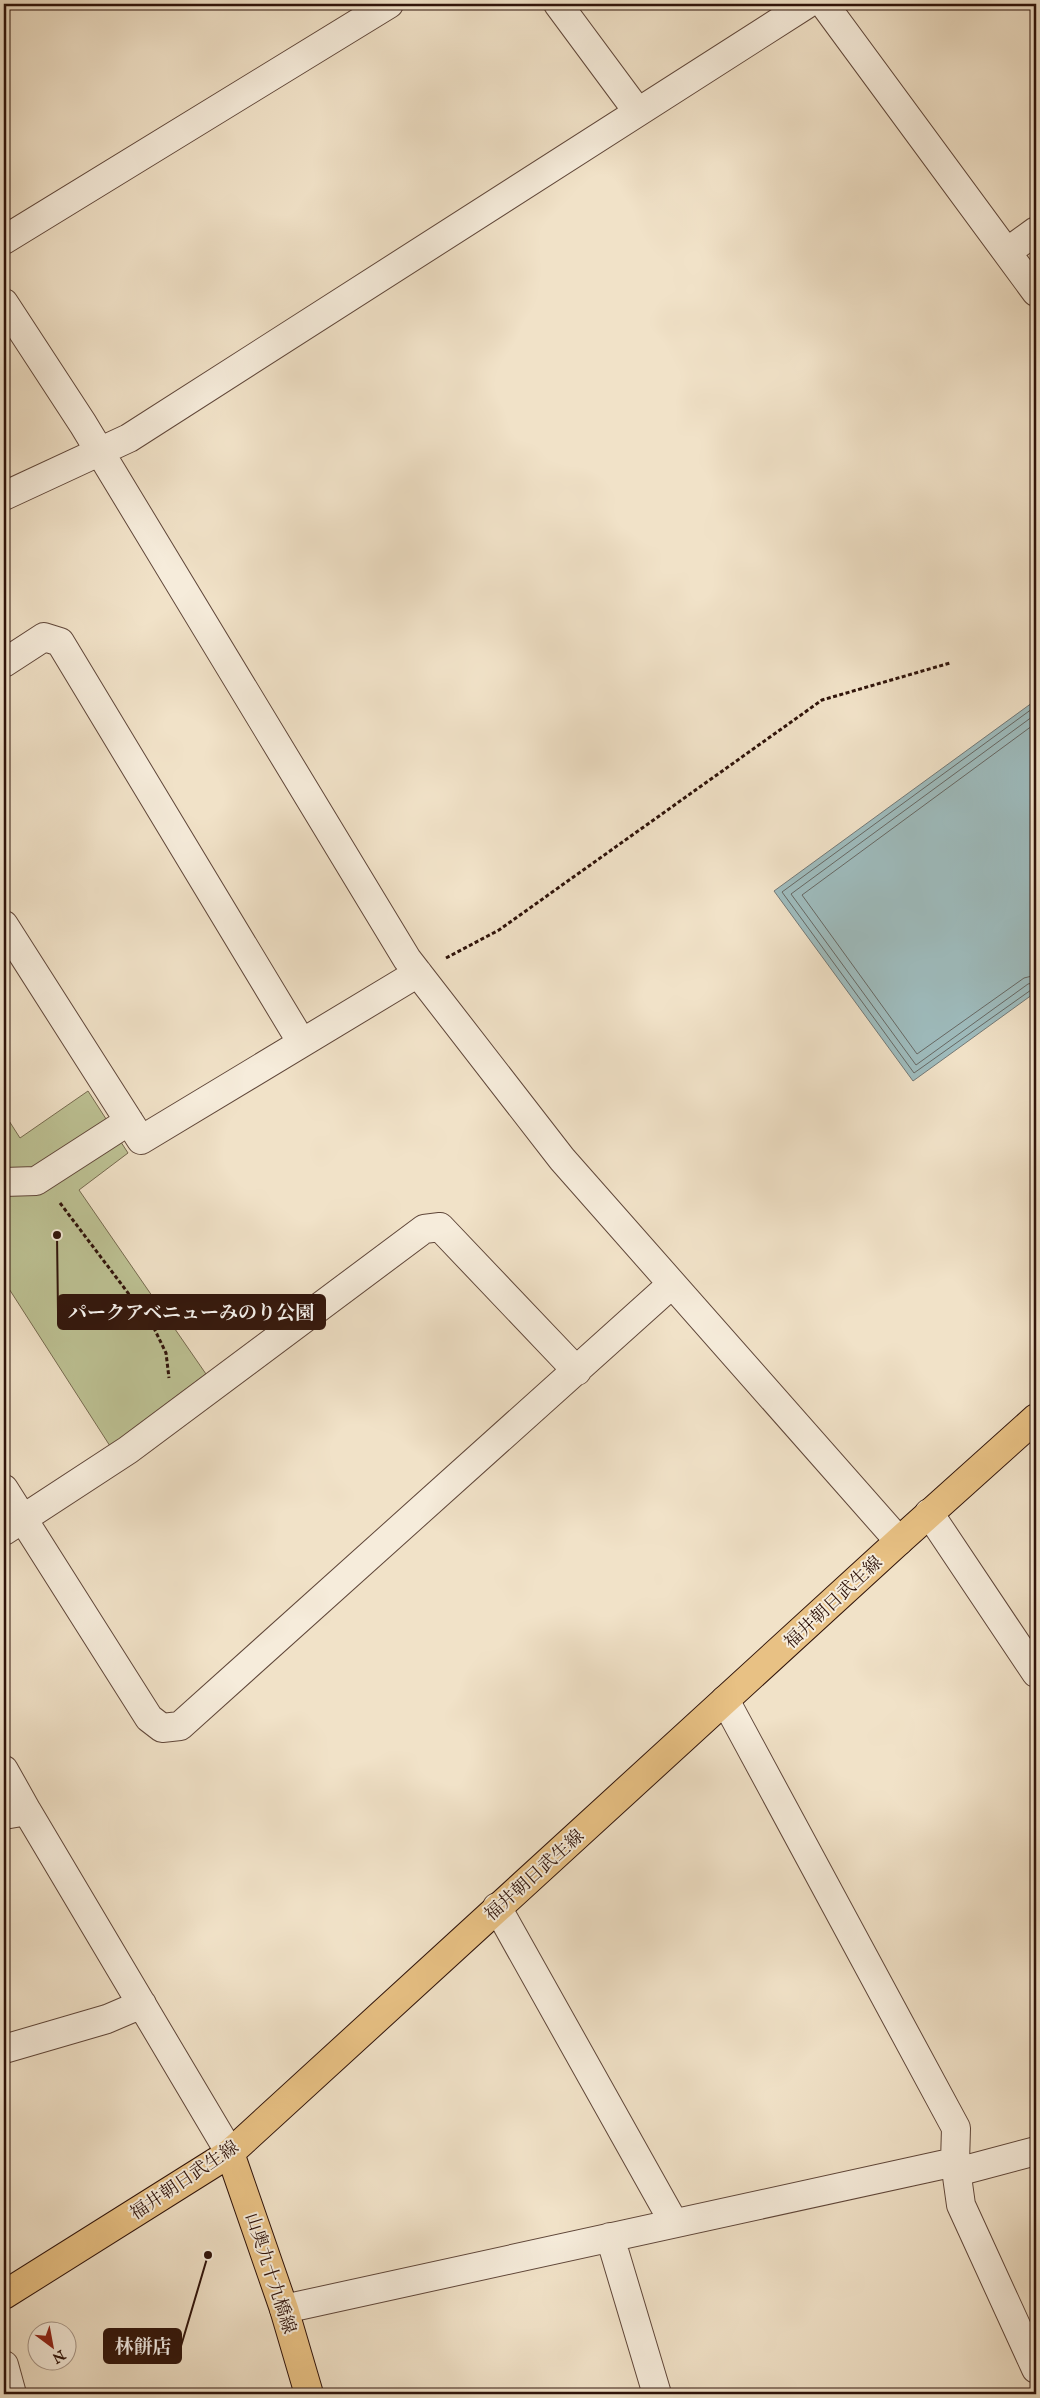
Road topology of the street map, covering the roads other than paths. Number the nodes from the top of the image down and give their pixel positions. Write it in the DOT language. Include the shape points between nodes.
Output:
graph roads {
  1 [pos="388,4"];
  2 [pos="558,4"];
  3 [pos="807,4"];
  4 [pos="824,4"];
  5 [pos="638,112"];
  6 [pos="1036,231"];
  7 [pos="4,240"];
  8 [pos="1007,252"];
  9 [pos="1036,292"];
  10 [pos="4,303"];
  11 [pos="100,452"];
  12 [pos="4,496"];
  13 [pos="4,663"];
  14 [pos="4,925"];
  15 [pos="418,972"];
  16 [pos="302,1043"];
  17 [pos="130,1121"];
  18 [pos="4,1182"];
  19 [pos="672,1284"];
  20 [pos="577,1371"];
  21 [pos="1036,1418"];
  22 [pos="4,1489"];
  23 [pos="929,1513"];
  24 [pos="13,1525"];
  25 [pos="898,1541"];
  26 [pos="1036,1673"];
  27 [pos="725,1700"];
  28 [pos="4,1770"];
  29 [pos="15,1813"];
  30 [pos="497,1908"];
  31 [pos="142,2004"];
  32 [pos="4,2049"];
  33 [pos="1036,2151"];
  34 [pos="230,2153"];
  35 [pos="956,2167"];
  36 [pos="674,2223"];
  37 [pos="610,2237"];
  38 [pos="4,2295"];
  39 [pos="284,2309"];
  40 [pos="4,2365"];
  41 [pos="1036,2369"];
  42 [pos="12,2394"];
  43 [pos="309,2394"];
  44 [pos="657,2394"];
  1 -- 7 [label="street"];
  2 -- 5 [label="street"];
  3 -- 5 [label="street"];
  4 -- 8 [label="street"];
  5 -- 11 [label="street" via="129,438"];
  6 -- 8 [label="street"];
  8 -- 9 [label="street"];
  10 -- 11 [label="street"];
  11 -- 12 [label="street"];
  11 -- 15 [label="street"];
  13 -- 16 [label="street" via="44,637 60,642"];
  14 -- 17 [label="street"];
  15 -- 16 [label="street"];
  15 -- 19 [label="street" via="562,1159"];
  16 -- 17 [label="street" via="141,1140"];
  17 -- 18 [label="street" via="36,1181"];
  19 -- 20 [label="street"];
  19 -- 25 [label="street"];
  20 -- 24 [label="street" via="440,1227 424,1229 128,1450"];
  20 -- 24 [label="street" via="180,1726 162,1728 149,1718"];
  21 -- 23 [label="main road, 福井朝日武生線"];
  22 -- 24 [label="street"];
  23 -- 25 [label="main road, 福井朝日武生線"];
  23 -- 26 [label="street"];
  25 -- 27 [label="main road, 福井朝日武生線"];
  27 -- 30 [label="main road, 福井朝日武生線"];
  27 -- 35 [label="street" via="956,2128"];
  28 -- 29 [label="street"];
  29 -- 31 [label="street"];
  30 -- 34 [label="main road, 福井朝日武生線"];
  30 -- 36 [label="street"];
  31 -- 32 [label="street" via="107,2019"];
  31 -- 34 [label="street"];
  33 -- 35 [label="street"];
  34 -- 38 [label="main road, 福井朝日武生線"];
  34 -- 39 [label="main road, 山奥九十九橋線"];
  35 -- 36 [label="street"];
  35 -- 41 [label="street" via="961,2205"];
  36 -- 37 [label="street"];
  37 -- 39 [label="street"];
  37 -- 44 [label="street"];
  39 -- 43 [label="main road, 山奥九十九橋線"];
  40 -- 42 [label="street"];
}
